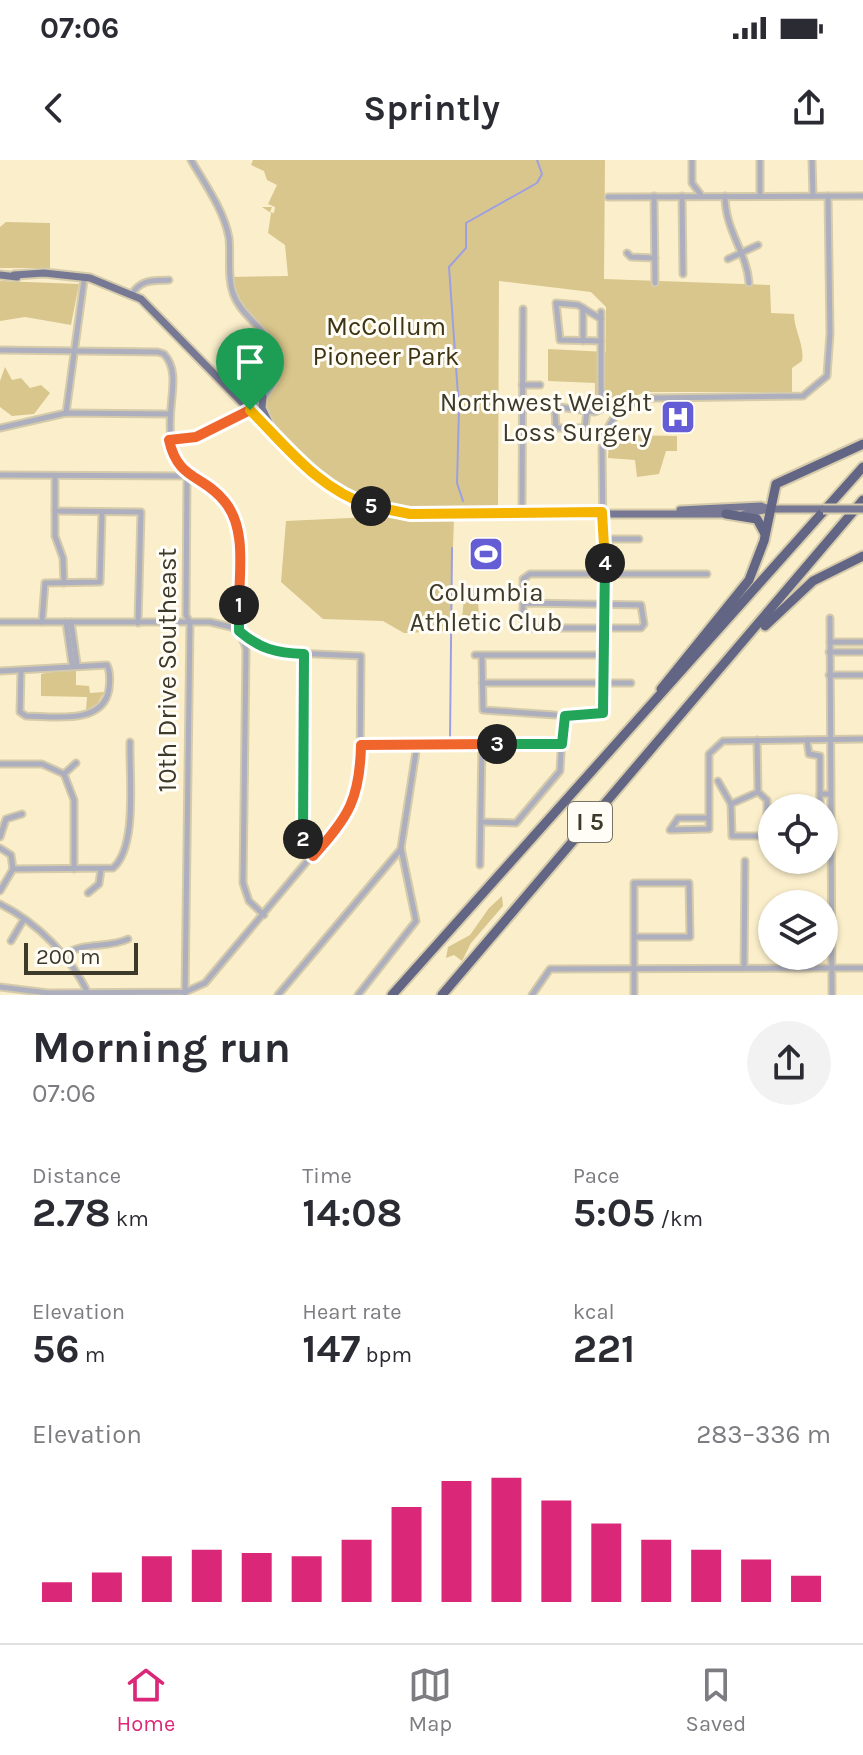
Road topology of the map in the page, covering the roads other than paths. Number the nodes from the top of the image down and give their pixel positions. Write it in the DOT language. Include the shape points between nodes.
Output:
graph roads {
  1 [pos="191,160"];
  2 [pos="692,160"];
  3 [pos="760,160"];
  4 [pos="812,160"];
  5 [pos="654,196"];
  6 [pos="682,196"];
  7 [pos="702,196"];
  8 [pos="725,196"];
  9 [pos="760,196"];
  10 [pos="813,196"];
  11 [pos="828,196"];
  12 [pos="863,196"];
  13 [pos="608,197"];
  14 [pos="758,245"];
  15 [pos="627,253"];
  16 [pos="739,253"];
  17 [pos="655,258"];
  18 [pos="728,259"];
  19 [pos="683,274"];
  20 [pos="0,275"];
  21 [pos="14,275"];
  22 [pos="84,280"];
  23 [pos="169,280"];
  24 [pos="655,283"];
  25 [pos="749,283"];
  26 [pos="132,294"];
  27 [pos="149,307"];
  28 [pos="583,308"];
  29 [pos="523,309"];
  30 [pos="583,341"];
  31 [pos="601,341"];
  32 [pos="0,350"];
  33 [pos="73,351"];
  34 [pos="522,385"];
  35 [pos="540,385"];
  36 [pos="263,397"];
  37 [pos="606,407"];
  38 [pos="250,410"];
  39 [pos="587,410"];
  40 [pos="66,413"];
  41 [pos="169,414"];
  42 [pos="616,414"];
  43 [pos="0,428"];
  44 [pos="278,439"];
  45 [pos="169,440"];
  46 [pos="863,444"];
  47 [pos="863,467"];
  48 [pos="0,475"];
  49 [pos="55,476"];
  50 [pos="187,476"];
  51 [pos="863,500"];
  52 [pos="769,509"];
  53 [pos="863,509"];
  54 [pos="698,510"];
  55 [pos="55,511"];
  56 [pos="102,512"];
  57 [pos="602,512"];
  58 [pos="522,513"];
  59 [pos="670,514"];
  60 [pos="726,514"];
  61 [pos="765,536"];
  62 [pos="603,539"];
  63 [pos="639,539"];
  64 [pos="863,556"];
  65 [pos="605,574"];
  66 [pos="707,574"];
  67 [pos="64,583"];
  68 [pos="524,603"];
  69 [pos="605,604"];
  70 [pos="830,618"];
  71 [pos="0,622"];
  72 [pos="42,622"];
  73 [pos="68,622"];
  74 [pos="138,623"];
  75 [pos="190,623"];
  76 [pos="605,629"];
  77 [pos="239,631"];
  78 [pos="830,642"];
  79 [pos="863,642"];
  80 [pos="739,649"];
  81 [pos="829,652"];
  82 [pos="863,652"];
  83 [pos="304,654"];
  84 [pos="605,655"];
  85 [pos="75,664"];
  86 [pos="0,671"];
  87 [pos="21,671"];
  88 [pos="829,675"];
  89 [pos="863,675"];
  90 [pos="482,683"];
  91 [pos="606,683"];
  92 [pos="631,683"];
  93 [pos="555,714"];
  94 [pos="623,739"];
  95 [pos="863,739"];
  96 [pos="757,740"];
  97 [pos="807,740"];
  98 [pos="829,740"];
  99 [pos="130,742"];
  100 [pos="482,744"];
  101 [pos="562,744"];
  102 [pos="361,745"];
  103 [pos="417,745"];
  104 [pos="76,763"];
  105 [pos="0,764"];
  106 [pos="64,774"];
  107 [pos="718,781"];
  108 [pos="758,792"];
  109 [pos="820,794"];
  110 [pos="830,794"];
  111 [pos="731,804"];
  112 [pos="22,814"];
  113 [pos="709,818"];
  114 [pos="481,822"];
  115 [pos="0,837"];
  116 [pos="0,848"];
  117 [pos="401,848"];
  118 [pos="313,856"];
  119 [pos="745,861"];
  120 [pos="480,865"];
  121 [pos="13,869"];
  122 [pos="74,869"];
  123 [pos="101,869"];
  124 [pos="0,891"];
  125 [pos="88,893"];
  126 [pos="0,904"];
  127 [pos="264,915"];
  128 [pos="24,919"];
  129 [pos="634,937"];
  130 [pos="128,939"];
  131 [pos="11,941"];
  132 [pos="64,955"];
  133 [pos="838,967"];
  134 [pos="744,968"];
  135 [pos="758,968"];
  136 [pos="863,968"];
  137 [pos="634,969"];
  138 [pos="832,970"];
  139 [pos="0,987"];
  140 [pos="88,993"];
  141 [pos="185,994"];
  142 [pos="278,995"];
  143 [pos="358,995"];
  144 [pos="392,995"];
  145 [pos="442,995"];
  146 [pos="532,995"];
  147 [pos="634,995"];
  148 [pos="832,995"];
  1 -- 36 [label="street" via="225,222 233,294 276,353 277,374"];
  2 -- 7 [label="street" via="692,183"];
  3 -- 9 [label="street"];
  4 -- 10 [label="street"];
  5 -- 6 [label="street"];
  5 -- 13 [label="street"];
  5 -- 17 [label="street"];
  6 -- 7 [label="street"];
  6 -- 19 [label="street"];
  7 -- 8 [label="street"];
  8 -- 9 [label="street"];
  8 -- 16 [label="street" via="725,219"];
  9 -- 10 [label="street"];
  10 -- 11 [label="street"];
  11 -- 12 [label="street"];
  11 -- 42 [label="street" via="827,376 799,397 643,399"];
  14 -- 16 [label="street"];
  15 -- 17 [label="street"];
  16 -- 18 [label="street"];
  16 -- 25 [label="street"];
  17 -- 24 [label="street"];
  20 -- 21 [label="main road"];
  21 -- 22 [label="main road"];
  21 -- 26 [label="main road" via="84,277"];
  22 -- 27 [label="main road"];
  22 -- 33 [label="street"];
  23 -- 26 [label="street" via="137,285"];
  26 -- 27 [label="main road"];
  27 -- 38 [label="main road"];
  28 -- 30 [label="street"];
  28 -- 30 [label="street" via="561,301 555,307 560,340"];
  28 -- 31 [label="street" via="601,316"];
  29 -- 34 [label="street"];
  30 -- 31 [label="street"];
  31 -- 37 [label="street" via="601,399"];
  32 -- 33 [label="street"];
  33 -- 40 [label="street"];
  33 -- 41 [label="street, 10th Drive Southeast" via="164,354 174,370"];
  34 -- 35 [label="street"];
  34 -- 58 [label="street"];
  36 -- 38 [label="street"];
  36 -- 44 [label="main road" via="263,412"];
  37 -- 39 [label="street"];
  37 -- 42 [label="street"];
  38 -- 44 [label="main road"];
  38 -- 45 [label="street" via="196,437"];
  39 -- 39 [label="street" via="559,407 556,428 585,428"];
  40 -- 41 [label="street"];
  40 -- 43 [label="street"];
  41 -- 45 [label="street, 10th Drive Southeast"];
  42 -- 57 [label="street" via="602,448"];
  44 -- 58 [label="main road" via="329,487 375,507 410,514"];
  45 -- 50 [label="street, 10th Drive Southeast"];
  46 -- 52 [label="highway" via="781,479"];
  47 -- 94 [label="highway, I 5"];
  48 -- 49 [label="street"];
  49 -- 50 [label="street"];
  49 -- 55 [label="street"];
  50 -- 75 [label="street, 10th Drive Southeast"];
  50 -- 77 [label="street" via="225,501 236,523"];
  51 -- 80 [label="highway, I 5"];
  52 -- 53 [label="main road, bridge"];
  52 -- 54 [label="main road"];
  52 -- 60 [label="main road"];
  52 -- 61 [label="highway"];
  54 -- 57 [label="main road"];
  54 -- 59 [label="main road"];
  55 -- 56 [label="street"];
  55 -- 67 [label="street"];
  56 -- 67 [label="street" via="100,582"];
  56 -- 74 [label="street" via="141,512"];
  57 -- 58 [label="main road"];
  57 -- 59 [label="main road"];
  57 -- 62 [label="street"];
  59 -- 60 [label="main road"];
  60 -- 61 [label="highway" via="757,519"];
  61 -- 94 [label="highway" via="744,588"];
  62 -- 63 [label="street"];
  62 -- 65 [label="street"];
  64 -- 80 [label="highway" via="808,585"];
  65 -- 66 [label="street"];
  65 -- 68 [label="street" via="525,576"];
  65 -- 69 [label="street"];
  67 -- 72 [label="street" via="45,583"];
  68 -- 69 [label="street"];
  68 -- 76 [label="street" via="527,628"];
  69 -- 76 [label="street"];
  69 -- 76 [label="street" via="641,605 641,628"];
  70 -- 78 [label="street"];
  71 -- 72 [label="street"];
  72 -- 73 [label="street"];
  73 -- 74 [label="street"];
  73 -- 85 [label="street"];
  74 -- 75 [label="street"];
  75 -- 77 [label="street" via="223,624"];
  75 -- 141 [label="street, 10th Drive Southeast"];
  76 -- 84 [label="street"];
  77 -- 83 [label="street" via="271,652"];
  77 -- 127 [label="street" via="246,650 243,883 249,901"];
  78 -- 79 [label="street"];
  78 -- 81 [label="street"];
  80 -- 145 [label="highway, I 5"];
  81 -- 82 [label="street"];
  81 -- 88 [label="street"];
  83 -- 102 [label="street" via="361,656"];
  83 -- 118 [label="street" via="302,832"];
  84 -- 90 [label="street" via="479,655"];
  84 -- 91 [label="street"];
  85 -- 87 [label="street"];
  85 -- 87 [label="street" via="109,666 107,696 85,715 23,714"];
  86 -- 87 [label="street"];
  88 -- 89 [label="street"];
  88 -- 98 [label="street"];
  90 -- 91 [label="street"];
  90 -- 93 [label="street" via="486,711"];
  91 -- 92 [label="street"];
  91 -- 101 [label="street" via="603,713 565,716"];
  94 -- 144 [label="highway, I 5"];
  95 -- 98 [label="street"];
  96 -- 97 [label="street"];
  96 -- 108 [label="street"];
  96 -- 113 [label="street" via="715,744 709,754"];
  97 -- 98 [label="street"];
  97 -- 109 [label="street" via="809,754 821,759"];
  98 -- 110 [label="street"];
  99 -- 123 [label="street" via="128,845 120,862"];
  100 -- 101 [label="street"];
  100 -- 103 [label="street"];
  100 -- 114 [label="street"];
  101 -- 114 [label="street" via="560,771 516,823"];
  102 -- 103 [label="street"];
  102 -- 118 [label="street" via="352,807"];
  103 -- 117 [label="street"];
  104 -- 106 [label="street"];
  105 -- 106 [label="street" via="42,764"];
  106 -- 122 [label="street" via="74,800"];
  107 -- 111 [label="street"];
  108 -- 111 [label="street"];
  108 -- 111 [label="street" via="767,800 767,836 732,836"];
  112 -- 115 [label="street" via="6,819"];
  113 -- 113 [label="street" via="709,829 670,830 678,818"];
  114 -- 120 [label="street"];
  116 -- 121 [label="street" via="11,855"];
  117 -- 142 [label="street"];
  117 -- 143 [label="street" via="416,921"];
  118 -- 127 [label="street"];
  119 -- 134 [label="street"];
  121 -- 122 [label="street"];
  121 -- 124 [label="street"];
  122 -- 123 [label="street"];
  123 -- 125 [label="street" via="99,884"];
  126 -- 128 [label="street"];
  127 -- 141 [label="street" via="205,983"];
  128 -- 131 [label="street"];
  128 -- 132 [label="street"];
  129 -- 129 [label="street" via="634,883 689,883 690,937"];
  129 -- 137 [label="street"];
  130 -- 132 [label="street" via="74,948"];
  132 -- 140 [label="street"];
  133 -- 136 [label="street"];
  134 -- 135 [label="street"];
  134 -- 137 [label="street"];
  137 -- 146 [label="street" via="550,969"];
  137 -- 147 [label="street"];
  138 -- 148 [label="street"];
  139 -- 140 [label="street"];
  140 -- 141 [label="street"];
}
